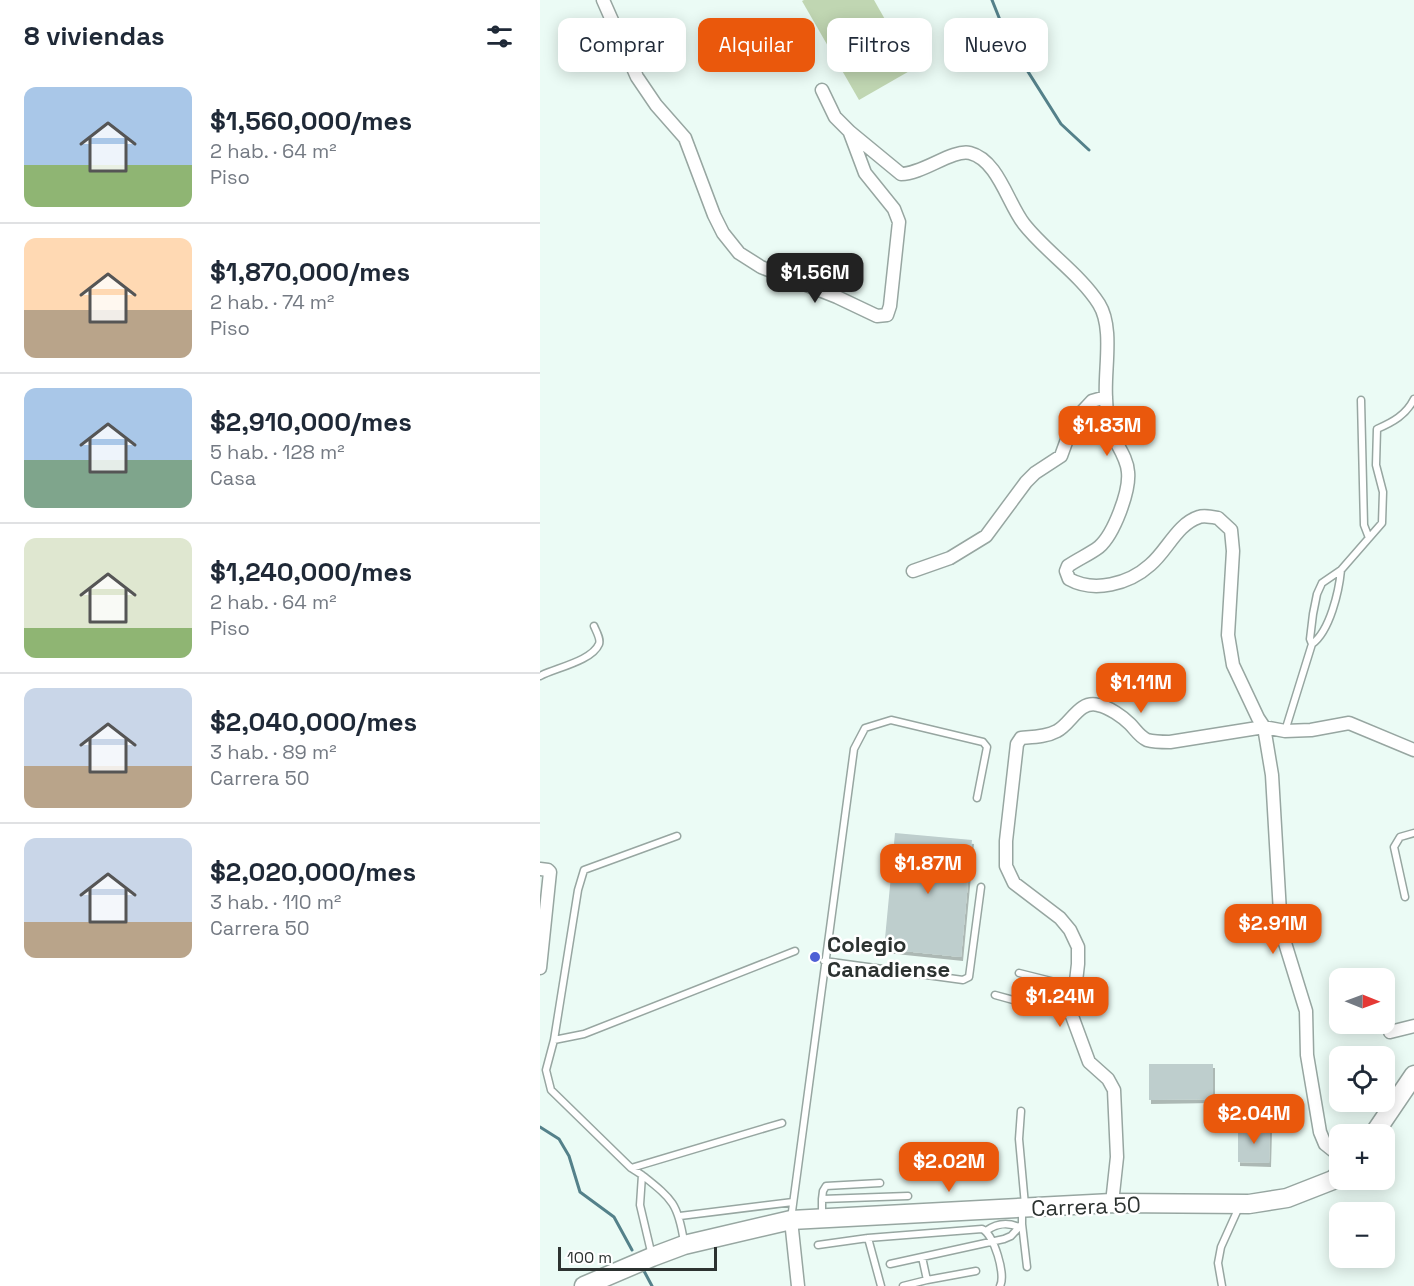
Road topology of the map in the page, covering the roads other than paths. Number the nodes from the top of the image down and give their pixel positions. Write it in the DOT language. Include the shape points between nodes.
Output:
graph roads {
  1 [pos="603,0"];
  2 [pos="822,90"];
  3 [pos="850,132"];
  4 [pos="1106,397"];
  5 [pos="1361,400"];
  6 [pos="1414,400"];
  7 [pos="1369,538"];
  8 [pos="1341,570"];
  9 [pos="913,571"];
  10 [pos="594,626"];
  11 [pos="1312,644"];
  12 [pos="540,676"];
  13 [pos="1264,727"];
  14 [pos="1285,731"];
  15 [pos="1414,750"];
  16 [pos="977,798"];
  17 [pos="1414,833"];
  18 [pos="677,836"];
  19 [pos="544,869"];
  20 [pos="981,887"];
  21 [pos="1405,897"];
  22 [pos="795,951"];
  23 [pos="824,961"];
  24 [pos="540,968"];
  25 [pos="1019,973"];
  26 [pos="1075,987"];
  27 [pos="995,995"];
  28 [pos="1072,1016"];
  29 [pos="1414,1026"];
  30 [pos="1395,1031"];
  31 [pos="554,1040"];
  32 [pos="1410,1081"];
  33 [pos="1021,1112"];
  34 [pos="782,1123"];
  35 [pos="1381,1124"];
  36 [pos="1329,1147"];
  37 [pos="631,1168"];
  38 [pos="642,1175"];
  39 [pos="1329,1182"];
  40 [pos="880,1184"];
  41 [pos="908,1196"];
  42 [pos="1112,1203"];
  43 [pos="1241,1204"];
  44 [pos="822,1208"];
  45 [pos="792,1211"];
  46 [pos="680,1216"];
  47 [pos="1022,1217"];
  48 [pos="986,1231"];
  49 [pos="868,1238"];
  50 [pos="993,1243"];
  51 [pos="684,1245"];
  52 [pos="818,1245"];
  53 [pos="652,1257"];
  54 [pos="922,1257"];
  55 [pos="890,1264"];
  56 [pos="1026,1267"];
  57 [pos="976,1270"];
  58 [pos="927,1280"];
  59 [pos="584,1286"];
  60 [pos="798,1286"];
  61 [pos="881,1286"];
  62 [pos="903,1286"];
  63 [pos="1000,1286"];
  64 [pos="1222,1286"];
  1 -- 3 [label="street" via="637,77 685,138 714,215 739,254 877,316 887,315 899,222 894,208 865,173"];
  2 -- 3 [label="street" via="835,117"];
  3 -- 4 [label="street" via="901,174 911,174 960,153 971,153 986,162 1023,224 1099,304 1106,321"];
  4 -- 9 [label="street" via="1092,401 1078,416 1061,456 1026,482 986,537 950,558"];
  4 -- 13 [label="street" via="1109,426 1128,471 1127,488 1121,513 1101,546 1068,566 1069,579 1078,584 1119,584 1150,566 1184,527 1200,516 1218,518 1231,530 1228,635 1233,665"];
  5 -- 7 [label="lane" via="1364,525"];
  6 -- 7 [label="lane" via="1391,424 1377,429 1382,523"];
  7 -- 8 [label="lane"];
  8 -- 11 [label="lane" via="1339,589 1327,621 1319,640"];
  8 -- 11 [label="lane" via="1322,583 1317,594"];
  10 -- 12 [label="lane" via="598,645 584,659"];
  11 -- 14 [label="lane"];
  13 -- 14 [label="street"];
  13 -- 26 [label="street" via="1158,742 1147,740 1129,723 1098,704 1078,710 1059,731 1021,738 1009,808 1006,866 1014,883 1070,930 1078,947"];
  13 -- 36 [label="street" via="1272,775 1281,930 1306,1011 1307,1055 1320,1132"];
  14 -- 15 [label="street" via="1349,723"];
  16 -- 23 [label="lane" via="987,747 983,742 891,720 865,728 854,749"];
  17 -- 21 [label="lane" via="1400,837 1394,847"];
  18 -- 31 [label="lane" via="584,870"];
  19 -- 24 [label="street" via="550,872"];
  20 -- 23 [label="lane" via="969,977 963,980"];
  22 -- 31 [label="lane" via="584,1034"];
  23 -- 45 [label="lane"];
  25 -- 26 [label="lane"];
  26 -- 28 [label="street"];
  27 -- 28 [label="lane"];
  28 -- 42 [label="street" via="1089,1062 1114,1090 1117,1157"];
  29 -- 30 [label="street"];
  31 -- 37 [label="lane" via="546,1070 551,1090"];
  32 -- 35 [label="main road"];
  33 -- 47 [label="lane"];
  34 -- 37 [label="lane"];
  37 -- 38 [label="lane"];
  38 -- 46 [label="lane" via="668,1196"];
  38 -- 53 [label="lane" via="640,1205"];
  39 -- 43 [label="main road, Carrera 50" via="1287,1198"];
  40 -- 44 [label="lane" via="826,1186"];
  41 -- 44 [label="lane"];
  42 -- 43 [label="main road, Carrera 50"];
  42 -- 47 [label="main road, Carrera 50"];
  43 -- 64 [label="lane" via="1221,1247 1218,1263"];
  44 -- 45 [label="main road, Carrera 50"];
  44 -- 47 [label="main road, Carrera 50"];
  45 -- 46 [label="lane"];
  45 -- 51 [label="main road, Carrera 50"];
  45 -- 60 [label="street"];
  46 -- 51 [label="lane"];
  47 -- 48 [label="lane"];
  47 -- 50 [label="lane" via="1011,1236"];
  47 -- 56 [label="lane"];
  48 -- 49 [label="lane" via="975,1228"];
  48 -- 50 [label="lane"];
  49 -- 52 [label="lane"];
  49 -- 61 [label="lane"];
  50 -- 54 [label="lane"];
  50 -- 63 [label="lane" via="1002,1275"];
  51 -- 53 [label="main road, Carrera 50"];
  53 -- 59 [label="main road, Carrera 50"];
  54 -- 55 [label="lane"];
  54 -- 58 [label="lane"];
  57 -- 58 [label="lane"];
  58 -- 62 [label="lane"];
}
